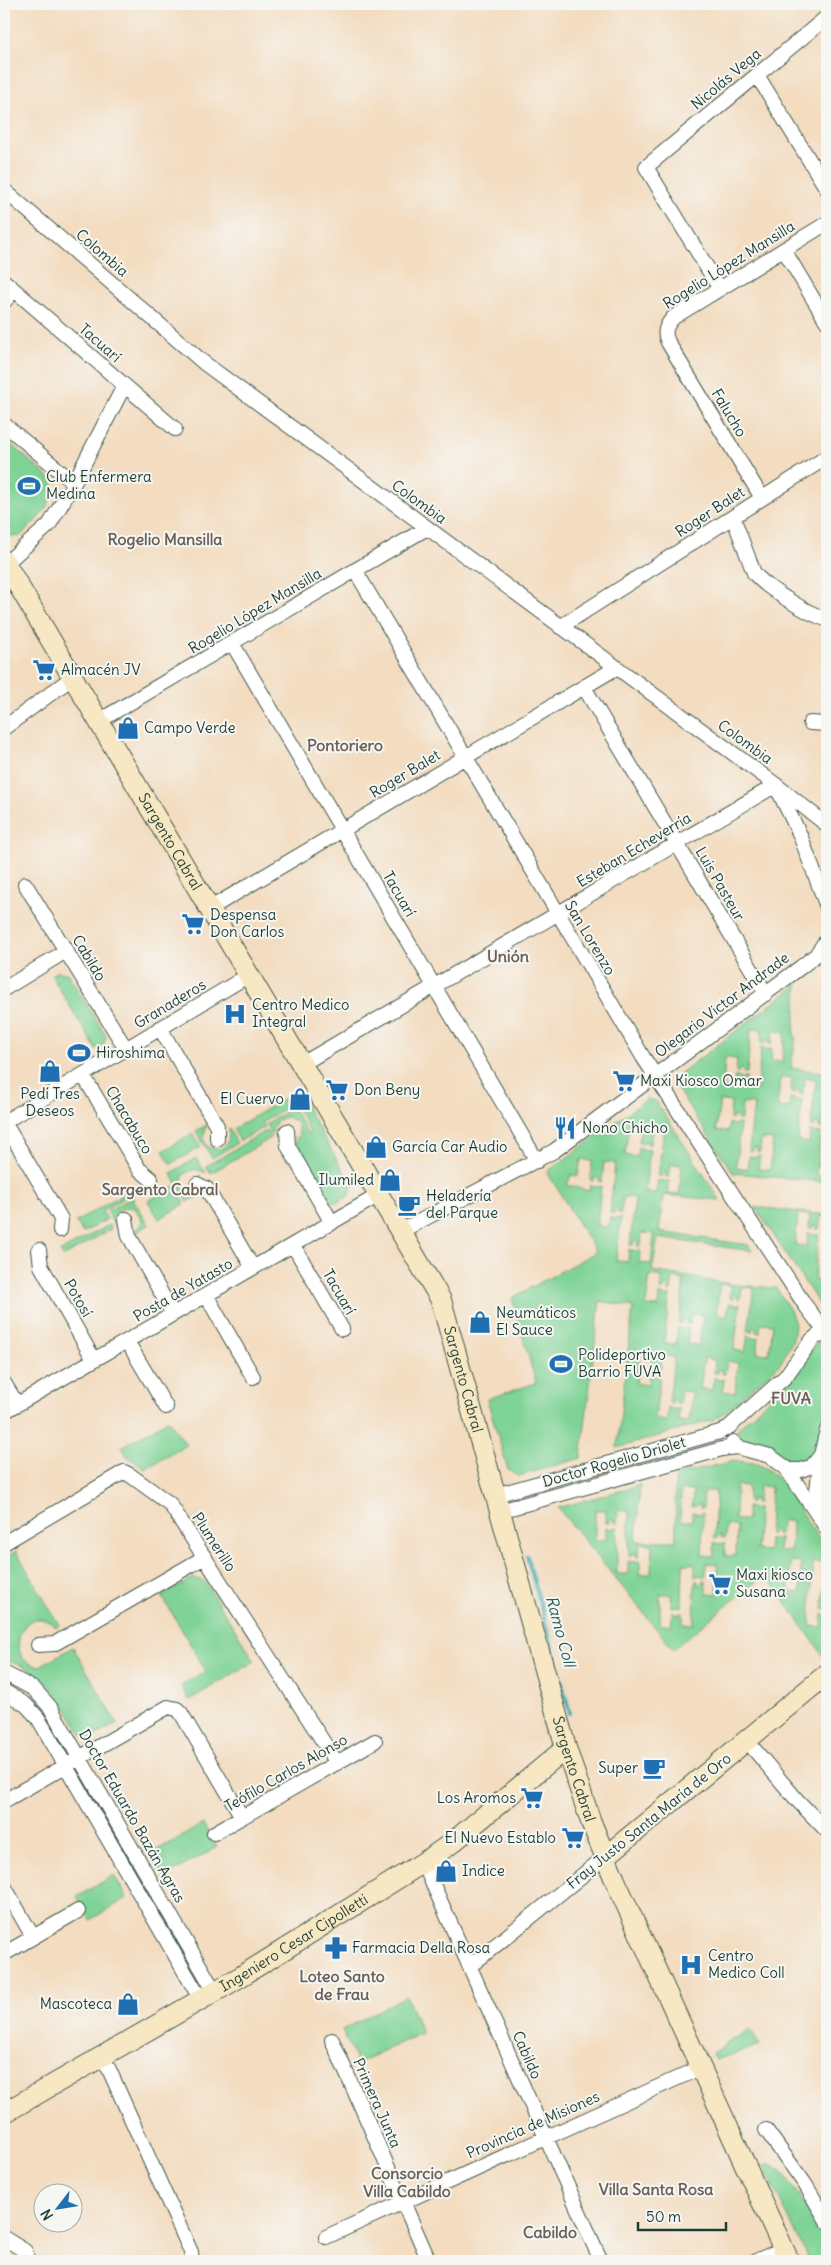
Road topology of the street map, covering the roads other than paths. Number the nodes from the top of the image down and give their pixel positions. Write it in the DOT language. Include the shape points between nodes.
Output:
graph roads {
  1 [pos="827,16"];
  2 [pos="757,75"];
  3 [pos="827,189"];
  4 [pos="4,190"];
  5 [pos="827,223"];
  6 [pos="784,250"];
  7 [pos="9,285"];
  8 [pos="720,288"];
  9 [pos="4,302"];
  10 [pos="827,322"];
  11 [pos="669,344"];
  12 [pos="124,386"];
  13 [pos="4,424"];
  14 [pos="176,429"];
  15 [pos="827,457"];
  16 [pos="74,483"];
  17 [pos="762,498"];
  18 [pos="733,516"];
  19 [pos="427,528"];
  20 [pos="5,562"];
  21 [pos="355,570"];
  22 [pos="827,619"];
  23 [pos="560,627"];
  24 [pos="232,643"];
  25 [pos="616,668"];
  26 [pos="73,677"];
  27 [pos="584,687"];
  28 [pos="99,721"];
  29 [pos="810,722"];
  30 [pos="827,724"];
  31 [pos="4,728"];
  32 [pos="465,758"];
  33 [pos="776,785"];
  34 [pos="827,825"];
  35 [pos="342,830"];
  36 [pos="677,844"];
  37 [pos="26,884"];
  38 [pos="827,907"];
  39 [pos="209,909"];
  40 [pos="557,915"];
  41 [pos="827,939"];
  42 [pos="66,951"];
  43 [pos="249,976"];
  44 [pos="434,986"];
  45 [pos="4,989"];
  46 [pos="766,994"];
  47 [pos="160,1028"];
  48 [pos="126,1049"];
  49 [pos="302,1064"];
  50 [pos="83,1075"];
  51 [pos="655,1076"];
  52 [pos="4,1122"];
  53 [pos="287,1131"];
  54 [pos="217,1140"];
  55 [pos="537,1161"];
  56 [pos="151,1179"];
  57 [pos="198,1184"];
  58 [pos="379,1195"];
  59 [pos="126,1219"];
  60 [pos="332,1223"];
  61 [pos="60,1230"];
  62 [pos="401,1232"];
  63 [pos="292,1245"];
  64 [pos="39,1250"];
  65 [pos="253,1268"];
  66 [pos="206,1295"];
  67 [pos="173,1314"];
  68 [pos="812,1314"];
  69 [pos="342,1329"];
  70 [pos="827,1335"];
  71 [pos="812,1340"];
  72 [pos="127,1341"];
  73 [pos="94,1360"];
  74 [pos="253,1377"];
  75 [pos="4,1383"];
  76 [pos="16,1404"];
  77 [pos="166,1407"];
  78 [pos="4,1412"];
  79 [pos="729,1427"];
  80 [pos="827,1430"];
  81 [pos="737,1447"];
  82 [pos="821,1456"];
  83 [pos="595,1467"];
  84 [pos="786,1468"];
  85 [pos="600,1483"];
  86 [pos="498,1503"];
  87 [pos="825,1525"];
  88 [pos="4,1543"];
  89 [pos="205,1557"];
  90 [pos="38,1645"];
  91 [pos="4,1673"];
  92 [pos="827,1674"];
  93 [pos="4,1692"];
  94 [pos="375,1741"];
  95 [pos="747,1741"];
  96 [pos="566,1748"];
  97 [pos="79,1758"];
  98 [pos="337,1763"];
  99 [pos="66,1765"];
  100 [pos="4,1801"];
  101 [pos="242,1817"];
  102 [pos="827,1831"];
  103 [pos="214,1833"];
  104 [pos="605,1857"];
  105 [pos="424,1862"];
  106 [pos="4,1886"];
  107 [pos="78,1911"];
  108 [pos="34,1937"];
  109 [pos="4,1954"];
  110 [pos="470,1966"];
  111 [pos="208,1996"];
  112 [pos="332,2040"];
  113 [pos="103,2056"];
  114 [pos="700,2068"];
  115 [pos="4,2113"];
  116 [pos="766,2130"];
  117 [pos="546,2137"];
  118 [pos="403,2202"];
  119 [pos="827,2221"];
  120 [pos="326,2237"];
  121 [pos="4,2238"];
  122 [pos="786,2255"];
  123 [pos="29,2261"];
  124 [pos="192,2261"];
  125 [pos="429,2261"];
  126 [pos="601,2261"];
  127 [pos="756,2261"];
  1 -- 2 [label="street, Nicolás Vega"];
  2 -- 3 [label="street"];
  2 -- 8 [label="street, Nicolás Vega" via="646,167"];
  4 -- 19 [label="street, Colombia" via="204,363"];
  5 -- 6 [label="street, Rogelio López Mansilla"];
  6 -- 8 [label="street, Rogelio López Mansilla"];
  6 -- 10 [label="street"];
  7 -- 9 [label="street"];
  7 -- 12 [label="street, Tacuarí"];
  8 -- 11 [label="street, Rogelio López Mansilla" via="668,323 665,332"];
  11 -- 17 [label="street, Falucho"];
  12 -- 14 [label="street, Tacuarí"];
  12 -- 16 [label="street"];
  13 -- 16 [label="street"];
  15 -- 17 [label="street, Roger Balet"];
  16 -- 20 [label="street" via="49,525"];
  17 -- 18 [label="street, Roger Balet"];
  18 -- 22 [label="street" via="760,581"];
  18 -- 23 [label="street, Roger Balet"];
  19 -- 21 [label="street, Rogelio López Mansilla"];
  19 -- 23 [label="street, Colombia"];
  20 -- 26 [label="main road, Sargento Cabral"];
  21 -- 24 [label="street, Rogelio López Mansilla"];
  21 -- 32 [label="street, San Lorenzo"];
  23 -- 25 [label="street, Colombia"];
  24 -- 28 [label="street, Rogelio López Mansilla"];
  24 -- 35 [label="street, Tacuarí"];
  25 -- 27 [label="street, Roger Balet"];
  25 -- 33 [label="street, Colombia"];
  26 -- 28 [label="main road, Sargento Cabral"];
  26 -- 31 [label="street"];
  27 -- 32 [label="street, Roger Balet"];
  27 -- 36 [label="street, Luis Pasteur"];
  28 -- 39 [label="main road, Sargento Cabral"];
  29 -- 30 [label="street"];
  32 -- 35 [label="street, Roger Balet"];
  32 -- 40 [label="street, San Lorenzo"];
  33 -- 34 [label="street, Colombia"];
  33 -- 36 [label="street, Esteban Echeverría"];
  33 -- 38 [label="street" via="800,835"];
  35 -- 39 [label="street, Roger Balet"];
  35 -- 44 [label="street, Tacuarí"];
  36 -- 40 [label="street, Esteban Echeverría"];
  36 -- 46 [label="street, Luis Pasteur"];
  37 -- 42 [label="street, Cabildo"];
  39 -- 43 [label="main road, Sargento Cabral"];
  40 -- 44 [label="street, Esteban Echeverría"];
  40 -- 51 [label="street, San Lorenzo"];
  41 -- 46 [label="street, Olegario Victor Andrade" via="816,955"];
  42 -- 45 [label="street"];
  42 -- 48 [label="street, Cabildo"];
  43 -- 47 [label="street, Granaderos"];
  43 -- 49 [label="main road, Sargento Cabral"];
  44 -- 49 [label="street, Esteban Echeverría"];
  44 -- 55 [label="street, Tacuarí"];
  46 -- 51 [label="street, Olegario Victor Andrade"];
  47 -- 48 [label="street, Granaderos"];
  47 -- 54 [label="street" via="217,1126"];
  48 -- 50 [label="street, Granaderos"];
  49 -- 58 [label="main road, Sargento Cabral"];
  50 -- 52 [label="street, Granaderos"];
  50 -- 56 [label="street, Chacabuco" via="139,1169"];
  51 -- 55 [label="street, Olegario Victor Andrade"];
  51 -- 68 [label="street, San Lorenzo"];
  52 -- 61 [label="street" via="61,1219"];
  53 -- 60 [label="street" via="288,1146"];
  55 -- 62 [label="street, Olegario Victor Andrade"];
  57 -- 65 [label="street" via="207,1189"];
  58 -- 60 [label="street, Posta de Yatasto"];
  58 -- 62 [label="main road, Sargento Cabral"];
  59 -- 67 [label="street" via="129,1236"];
  60 -- 63 [label="street, Posta de Yatasto"];
  62 -- 86 [label="main road, Sargento Cabral" via="444,1309"];
  63 -- 65 [label="street, Posta de Yatasto"];
  63 -- 69 [label="street, Tacuarí"];
  64 -- 73 [label="street, Potosí" via="41,1266"];
  65 -- 66 [label="street, Posta de Yatasto"];
  66 -- 67 [label="street, Posta de Yatasto"];
  66 -- 74 [label="street"];
  67 -- 72 [label="street, Posta de Yatasto"];
  68 -- 70 [label="street, San Lorenzo"];
  68 -- 71 [label="street"];
  70 -- 71 [label="street"];
  71 -- 79 [label="street" via="785,1377"];
  72 -- 73 [label="street, Posta de Yatasto"];
  72 -- 77 [label="street"];
  73 -- 76 [label="street, Posta de Yatasto"];
  75 -- 76 [label="street"];
  76 -- 78 [label="street, Posta de Yatasto"];
  79 -- 81 [label="street"];
  79 -- 83 [label="street, Doctor Rogelio Driolet"];
  80 -- 82 [label="street"];
  81 -- 84 [label="street" via="770,1456"];
  81 -- 85 [label="street, Doctor Rogelio Driolet"];
  82 -- 84 [label="street" via="807,1468 794,1471"];
  82 -- 87 [label="street" via="816,1490"];
  83 -- 85 [label="street"];
  83 -- 86 [label="street, Doctor Rogelio Driolet"];
  84 -- 87 [label="street"];
  85 -- 86 [label="street, Doctor Rogelio Driolet"];
  86 -- 96 [label="main road, Sargento Cabral"];
  88 -- 89 [label="street, Plumerillo" via="124,1472 170,1504"];
  89 -- 90 [label="street" via="54,1644"];
  89 -- 98 [label="street, Plumerillo"];
  91 -- 97 [label="street, Doctor Eduardo Bazán Agras" via="27,1685 45,1700"];
  92 -- 95 [label="main road, Fray Justo Santa María de Oro"];
  93 -- 99 [label="street" via="33,1711"];
  94 -- 98 [label="street, Teófilo Carlos Alonso"];
  95 -- 102 [label="street"];
  95 -- 104 [label="main road, Fray Justo Santa María de Oro"];
  96 -- 104 [label="main road, Sargento Cabral"];
  96 -- 105 [label="main road, Ingeniero Cesar Cipolletti" via="453,1842"];
  97 -- 99 [label="street"];
  97 -- 101 [label="street" via="163,1709 177,1709"];
  97 -- 111 [label="street, Doctor Eduardo Bazán Agras"];
  98 -- 101 [label="street, Teófilo Carlos Alonso"];
  99 -- 100 [label="street"];
  99 -- 111 [label="street"];
  101 -- 103 [label="street, Teófilo Carlos Alonso"];
  104 -- 110 [label="street, Fray Justo Santa María de Oro"];
  104 -- 114 [label="main road, Sargento Cabral"];
  105 -- 110 [label="street, Cabildo"];
  105 -- 111 [label="main road, Ingeniero Cesar Cipolletti"];
  106 -- 108 [label="street"];
  107 -- 108 [label="street"];
  108 -- 109 [label="street"];
  110 -- 117 [label="street, Cabildo"];
  111 -- 113 [label="main road, Ingeniero Cesar Cipolletti"];
  112 -- 118 [label="street, Primera Junta"];
  113 -- 115 [label="main road, Ingeniero Cesar Cipolletti"];
  113 -- 124 [label="street" via="191,2252"];
  114 -- 117 [label="street, Provincia de Misiones"];
  114 -- 122 [label="main road, Sargento Cabral"];
  116 -- 119 [label="street"];
  117 -- 118 [label="street, Provincia de Misiones"];
  117 -- 126 [label="street, Cabildo"];
  118 -- 120 [label="street, Provincia de Misiones"];
  118 -- 125 [label="street, Primera Junta"];
  121 -- 123 [label="street" via="24,2251"];
  122 -- 127 [label="street"];
}
